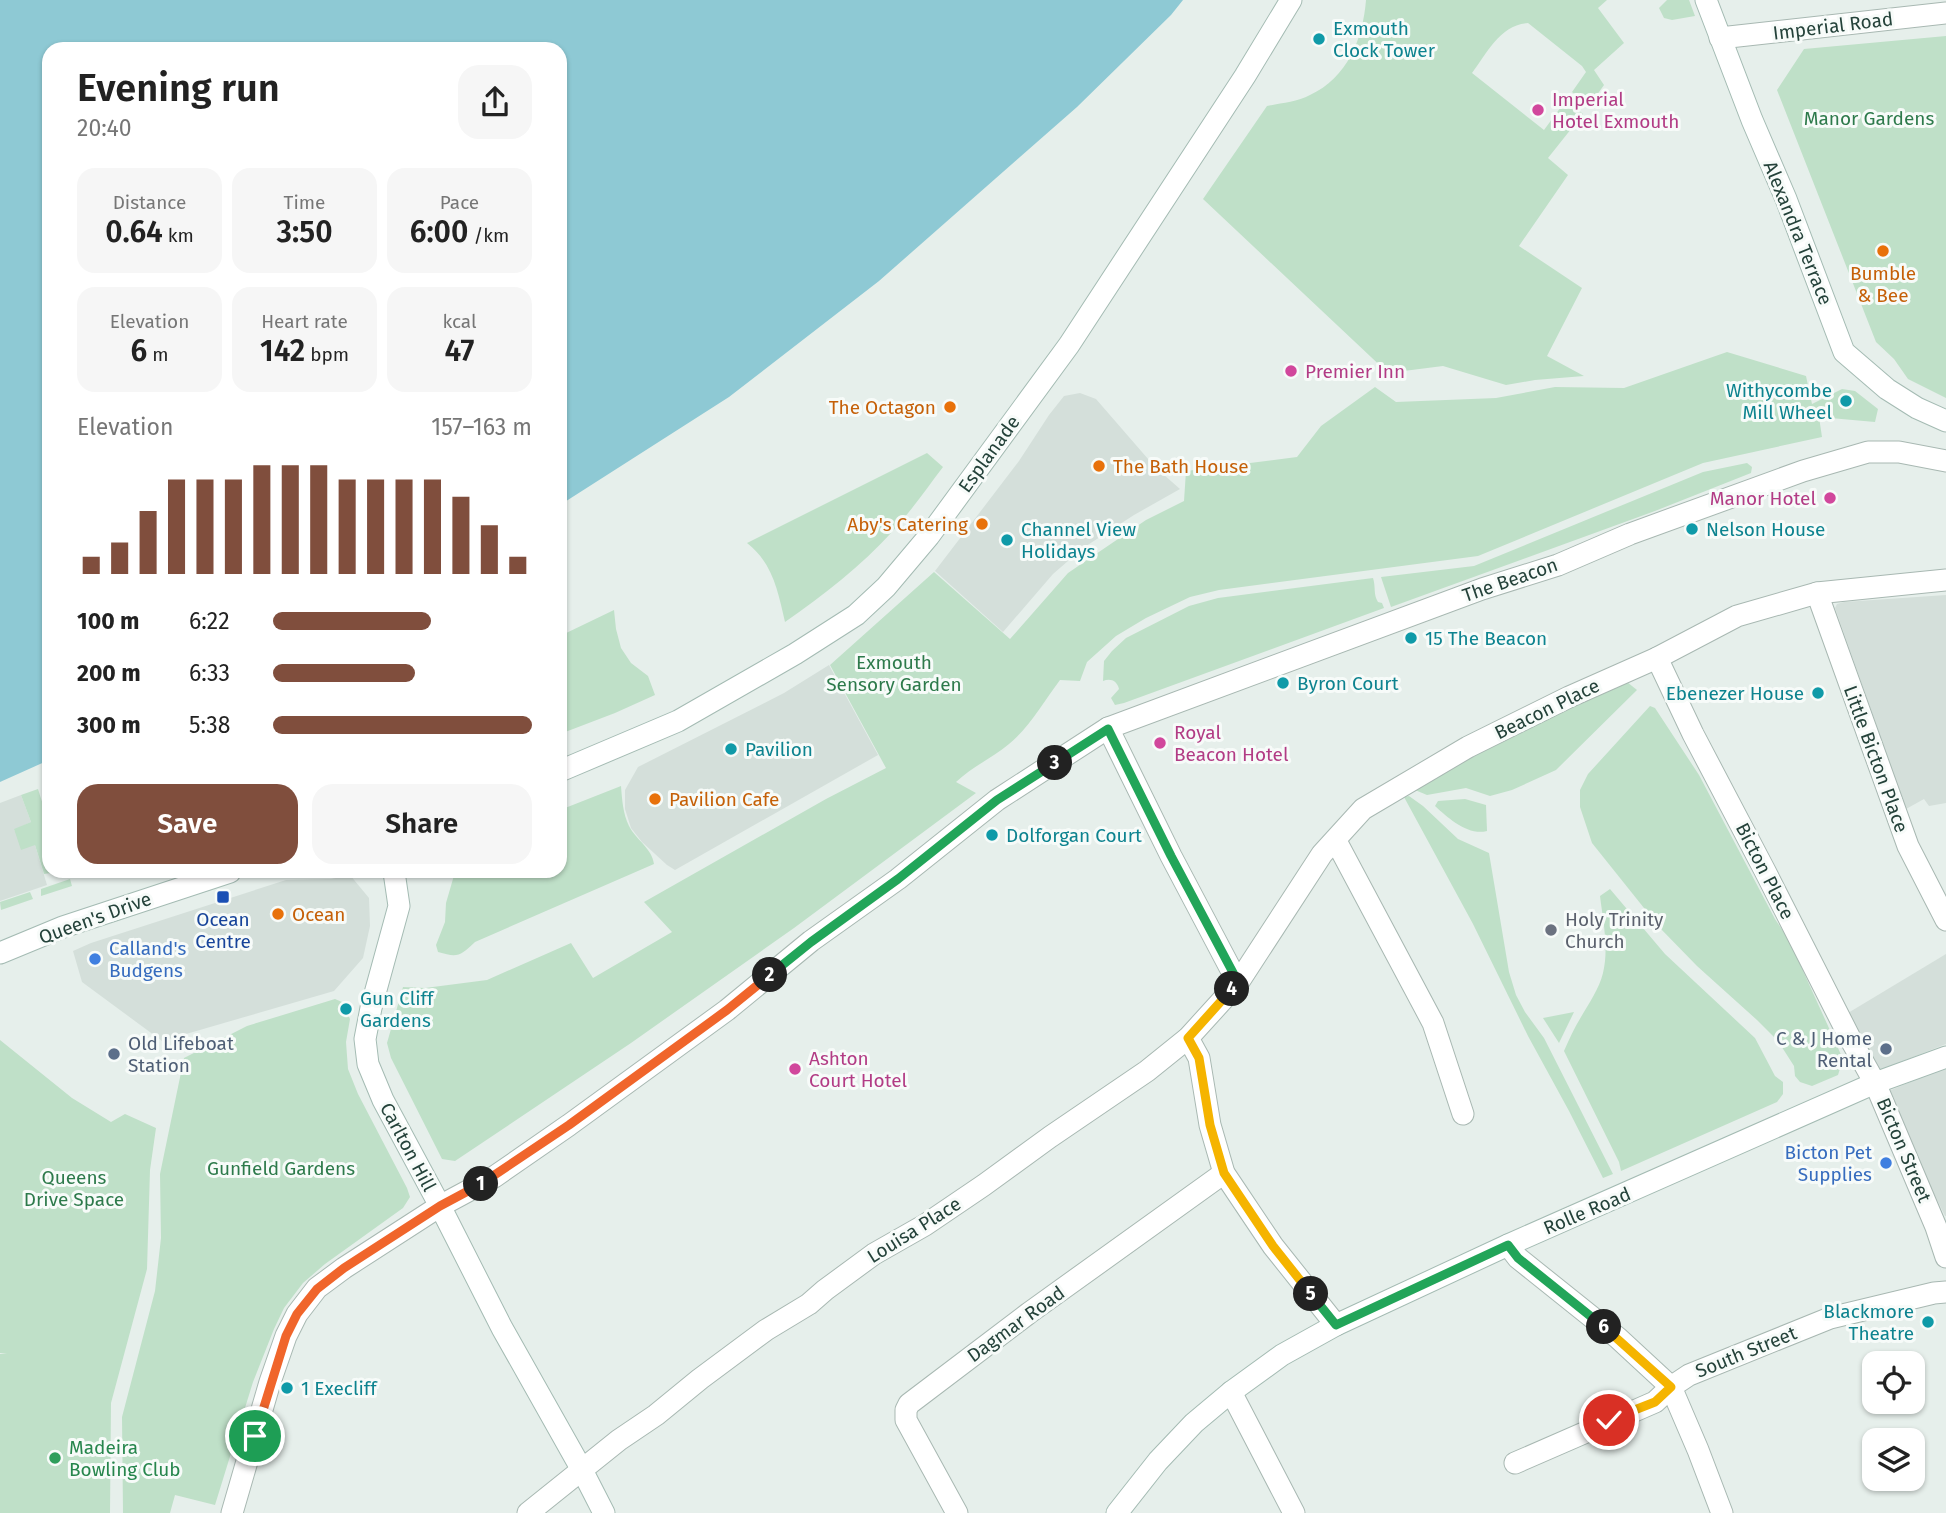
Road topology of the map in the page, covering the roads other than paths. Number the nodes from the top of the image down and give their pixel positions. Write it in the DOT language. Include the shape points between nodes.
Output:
graph roads {
  1 [pos="1291,0"];
  2 [pos="1706,0"];
  3 [pos="1946,13"];
  4 [pos="1720,38"];
  5 [pos="1946,421"];
  6 [pos="1946,461"];
  7 [pos="1946,580"];
  8 [pos="1817,593"];
  9 [pos="1657,658"];
  10 [pos="1108,729"];
  11 [pos="567,768"];
  12 [pos="1336,841"];
  13 [pos="212,878"];
  14 [pos="395,878"];
  15 [pos="1946,920"];
  16 [pos="0,953"];
  17 [pos="1238,982"];
  18 [pos="1188,1038"];
  19 [pos="1946,1057"];
  20 [pos="1875,1083"];
  21 [pos="1463,1114"];
  22 [pos="1224,1173"];
  23 [pos="440,1206"];
  24 [pos="1941,1224"];
  25 [pos="1508,1245"];
  26 [pos="1946,1257"];
  27 [pos="1946,1292"];
  28 [pos="1336,1325"];
  29 [pos="1671,1387"];
  30 [pos="1231,1392"];
  31 [pos="1515,1463"];
  32 [pos="582,1470"];
  33 [pos="232,1513"];
  34 [pos="528,1513"];
  35 [pos="604,1513"];
  36 [pos="957,1513"];
  37 [pos="1117,1513"];
  38 [pos="1294,1513"];
  39 [pos="1722,1513"];
  1 -- 11 [label="street, Esplanade" via="1069,345 929,536 886,587 856,615 688,715"];
  2 -- 4 [label="street, Alexandra Terrace"];
  3 -- 4 [label="street, Imperial Road"];
  4 -- 5 [label="street, Alexandra Terrace" via="1844,352 1886,389"];
  6 -- 10 [label="street, The Beacon" via="1899,452 1868,452 1803,471"];
  7 -- 8 [label="street, Beacon Place"];
  8 -- 9 [label="street, Beacon Place" via="1737,616"];
  8 -- 15 [label="street, Little Bicton Place" via="1908,846"];
  9 -- 12 [label="street, Beacon Place" via="1490,736 1403,784 1363,809"];
  9 -- 20 [label="street, Bicton Place"];
  10 -- 17 [label="street"];
  10 -- 23 [label="street, The Beacon" via="997,800 727,1010 569,1125 494,1177"];
  12 -- 17 [label="street, Beacon Place" via="1322,854"];
  12 -- 21 [label="street" via="1433,1023"];
  13 -- 16 [label="street, Queen's Drive"];
  14 -- 23 [label="street, Carlton Hill" via="399,906 371,1008 365,1052 383,1100"];
  17 -- 18 [label="street, Louisa Place"];
  18 -- 22 [label="street" via="1199,1058"];
  18 -- 32 [label="street, Louisa Place" via="984,1185 766,1330"];
  19 -- 20 [label="street, Rolle Road"];
  20 -- 24 [label="street, Bicton Street"];
  20 -- 25 [label="street, Rolle Road"];
  22 -- 28 [label="street" via="1273,1246"];
  22 -- 36 [label="street, Dagmar Road" via="909,1404 906,1420"];
  23 -- 32 [label="street, Carlton Hill"];
  23 -- 33 [label="street, The Beacon" via="344,1268 317,1289 297,1314 270,1382"];
  24 -- 26 [label="street, Bicton Street"];
  25 -- 28 [label="street, Rolle Road"];
  25 -- 29 [label="street"];
  27 -- 29 [label="street, South Street" via="1829,1318 1689,1375"];
  28 -- 30 [label="street, Rolle Road" via="1282,1355"];
  29 -- 31 [label="street, South Street" via="1655,1402"];
  29 -- 39 [label="street"];
  30 -- 37 [label="street, Rolle Road" via="1158,1461"];
  30 -- 38 [label="street"];
  32 -- 34 [label="street, Louisa Place"];
  32 -- 35 [label="street, Carlton Hill"];
}
